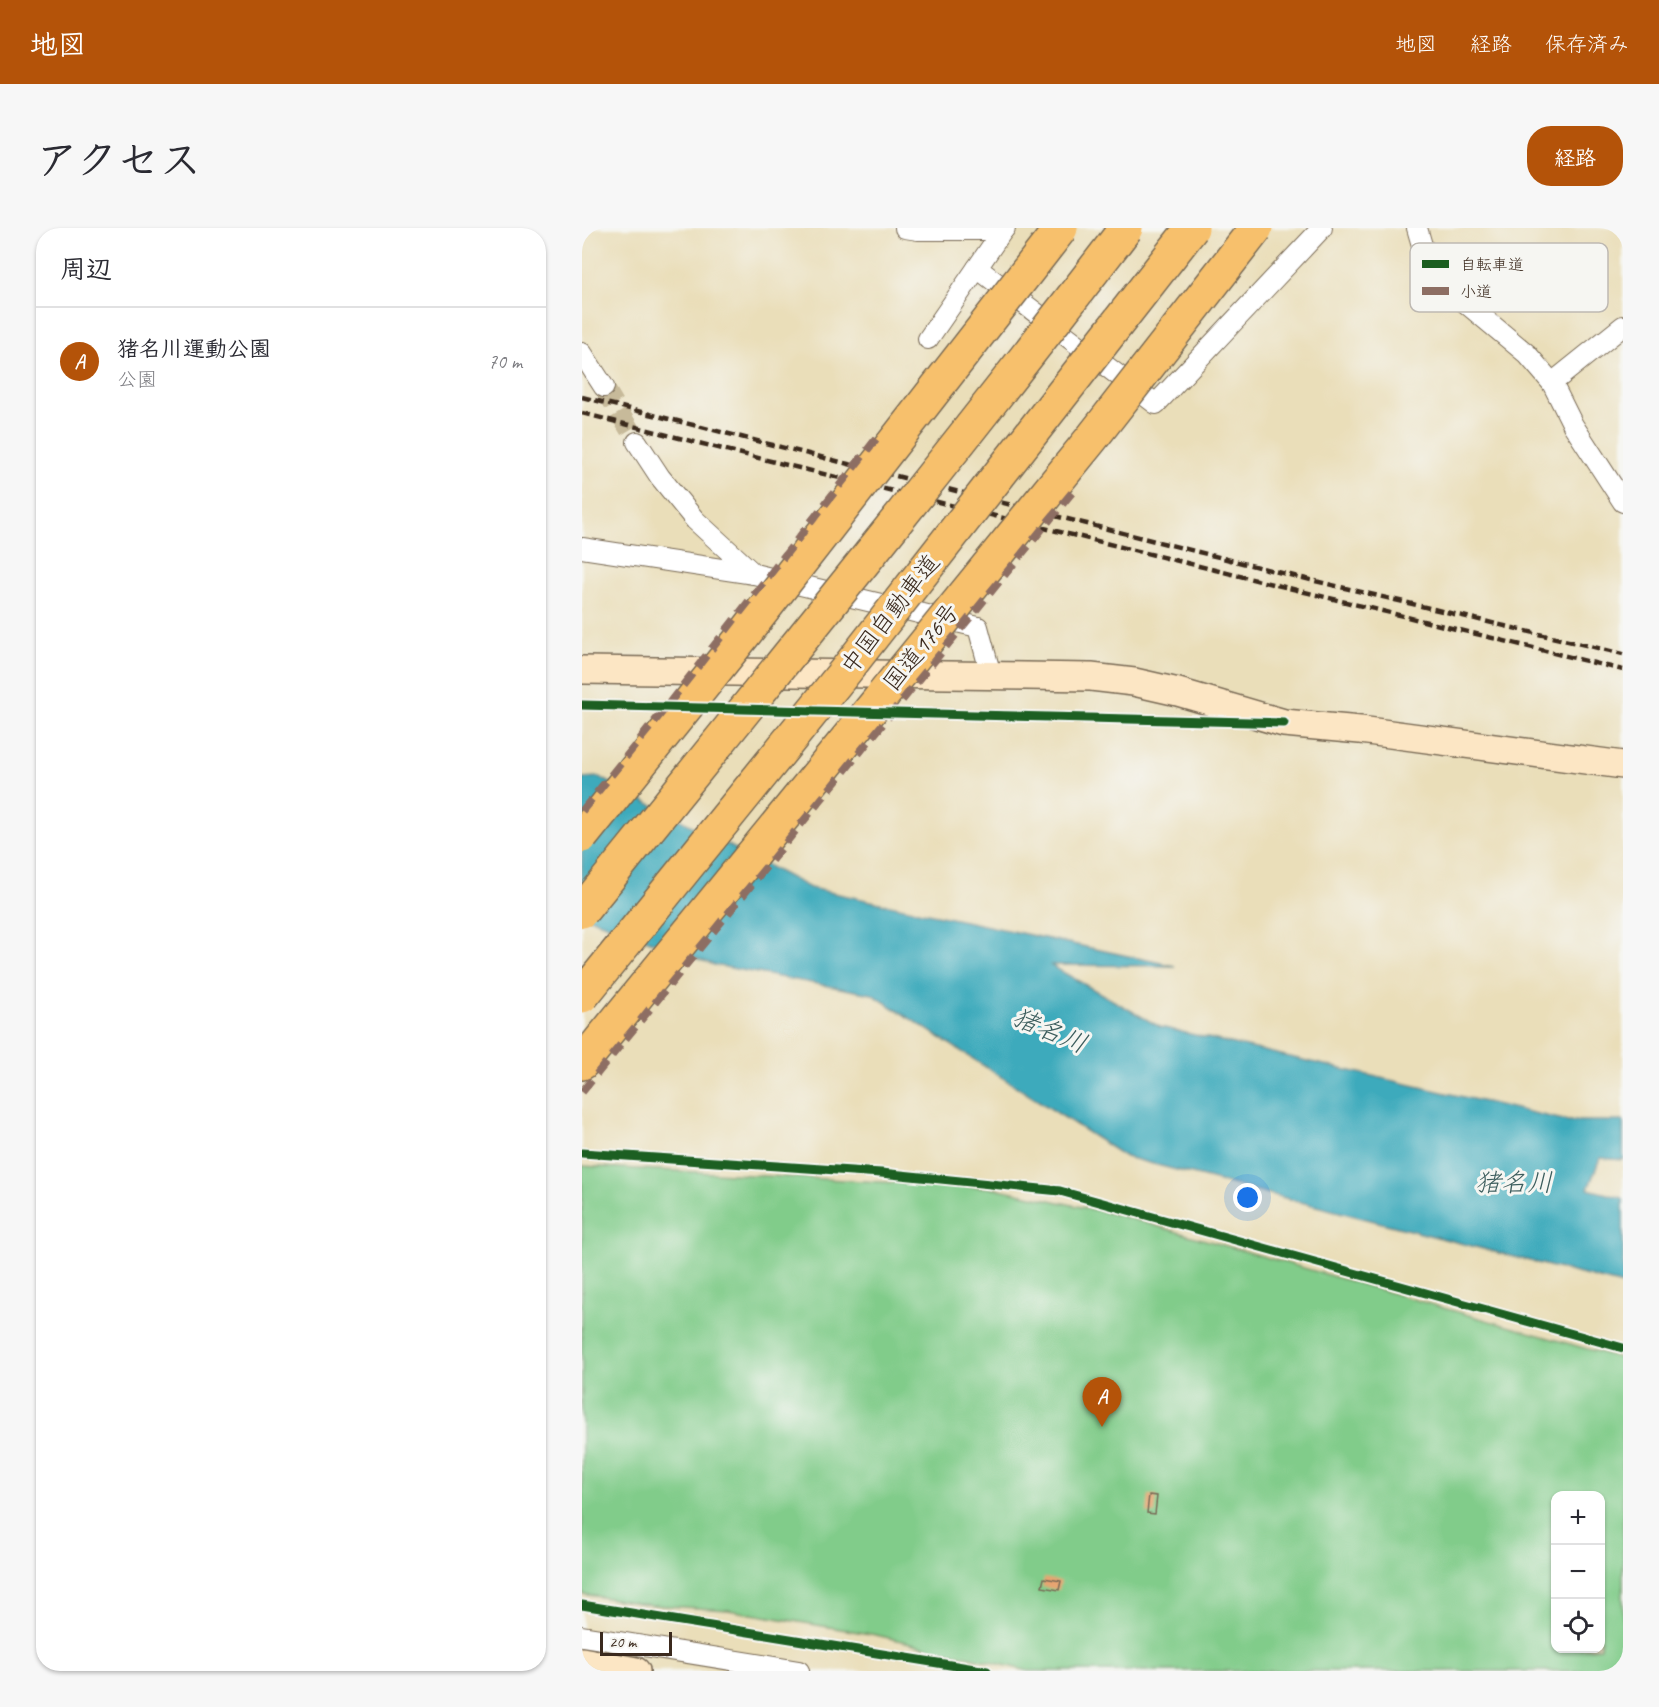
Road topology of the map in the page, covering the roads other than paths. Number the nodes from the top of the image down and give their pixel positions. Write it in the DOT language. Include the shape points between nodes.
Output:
graph roads {
  1 [pos="905,228"];
  2 [pos="1041,228"];
  3 [pos="1061,228"];
  4 [pos="1126,228"];
  5 [pos="1192,228"];
  6 [pos="1256,228"];
  7 [pos="1279,228"];
  8 [pos="1322,228"];
  9 [pos="1417,228"];
  10 [pos="1004,229"];
  11 [pos="1421,243"];
  12 [pos="977,268"];
  13 [pos="1477,312"];
  14 [pos="1623,326"];
  15 [pos="928,339"];
  16 [pos="582,353"];
  17 [pos="1552,383"];
  18 [pos="604,387"];
  19 [pos="918,414"];
  20 [pos="1092,438"];
  21 [pos="637,442"];
  22 [pos="1623,502"];
  23 [pos="582,548"];
  24 [pos="754,574"];
  25 [pos="582,670"];
  26 [pos="991,675"];
  27 [pos="1623,765"];
  28 [pos="582,836"];
  29 [pos="582,911"];
  30 [pos="582,996"];
  31 [pos="582,1063"];
  32 [pos="582,1636"];
  33 [pos="582,1661"];
  34 [pos="636,1671"];
  35 [pos="799,1671"];
  1 -- 10 [label="street"];
  2 -- 19 [label="highway, bridge"];
  3 -- 19 [label="highway, bridge"];
  4 -- 29 [label="highway, bridge"];
  5 -- 30 [label="highway, 中国自動車道, bridge" via="847,669"];
  6 -- 20 [label="highway, 国道176号, bridge"];
  7 -- 20 [label="highway, bridge"];
  8 -- 12 [label="street" via="1156,404"];
  9 -- 11 [label="street"];
  10 -- 12 [label="street"];
  12 -- 15 [label="street"];
  13 -- 17 [label="street" via="1527,354"];
  14 -- 17 [label="street"];
  16 -- 18 [label="street"];
  17 -- 22 [label="street"];
  19 -- 28 [label="highway, bridge"];
  20 -- 31 [label="highway, 国道176号, bridge"];
  21 -- 24 [label="street" via="695,520"];
  23 -- 24 [label="street"];
  24 -- 26 [label="street" via="978,627"];
  25 -- 26 [label="street"];
  26 -- 27 [label="street" via="1134,682 1284,723"];
  32 -- 35 [label="street"];
  33 -- 34 [label="street"];
}
